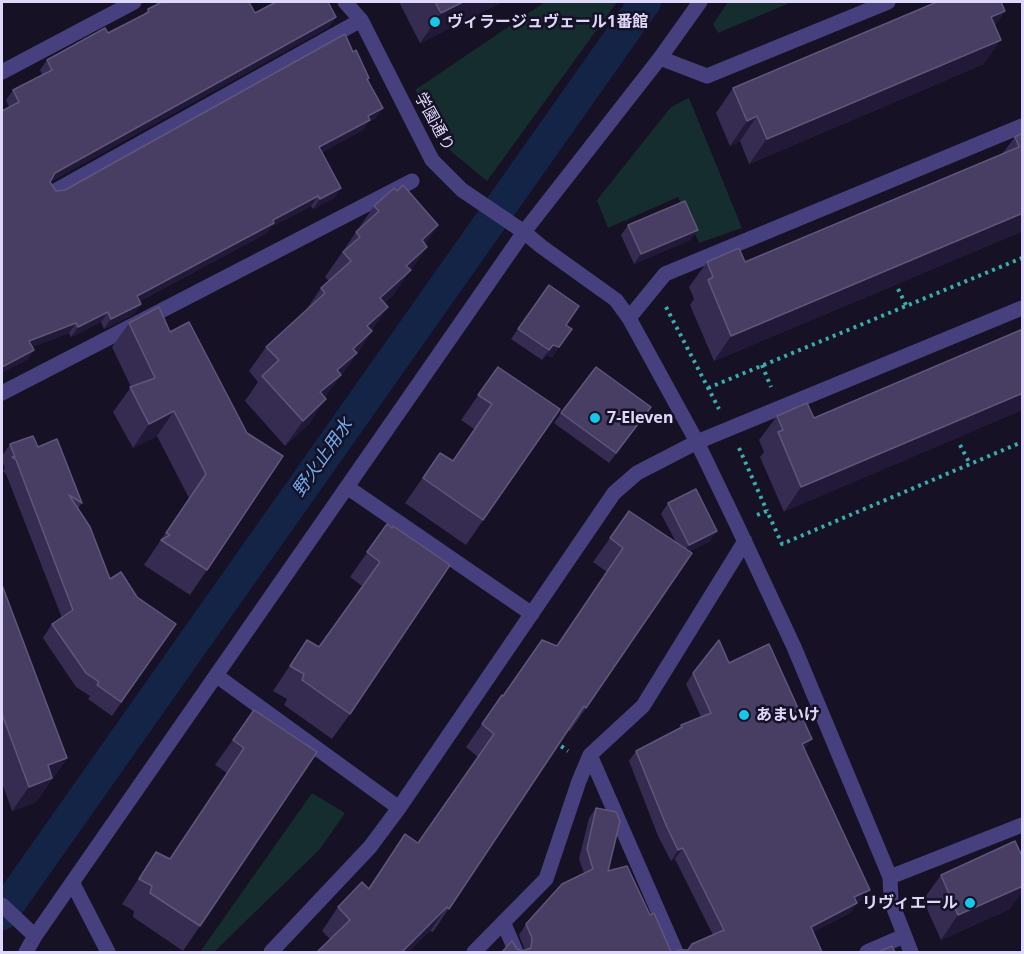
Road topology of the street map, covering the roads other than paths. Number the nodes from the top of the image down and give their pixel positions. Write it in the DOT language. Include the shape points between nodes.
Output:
graph roads {
  1 [pos="134,2"];
  2 [pos="345,2"];
  3 [pos="700,2"];
  4 [pos="888,2"];
  5 [pos="361,20"];
  6 [pos="660,58"];
  7 [pos="2,72"];
  8 [pos="1023,126"];
  9 [pos="412,181"];
  10 [pos="53,192"];
  11 [pos="524,232"];
  12 [pos="1023,308"];
  13 [pos="629,318"];
  14 [pos="2,393"];
  15 [pos="697,442"];
  16 [pos="347,487"];
  17 [pos="745,541"];
  18 [pos="532,614"];
  19 [pos="217,676"];
  20 [pos="588,759"];
  21 [pos="399,808"];
  22 [pos="1023,825"];
  23 [pos="890,877"];
  24 [pos="73,885"];
  25 [pos="2,905"];
  26 [pos="504,924"];
  27 [pos="35,936"];
  28 [pos="904,936"];
  29 [pos="26,952"];
  30 [pos="108,952"];
  31 [pos="271,952"];
  32 [pos="474,952"];
  33 [pos="516,952"];
  34 [pos="676,952"];
  35 [pos="867,952"];
  36 [pos="911,952"];
  1 -- 7 [label="street"];
  2 -- 5 [label="street, 学園通り"];
  3 -- 6 [label="street"];
  4 -- 6 [label="street" via="707,76"];
  5 -- 10 [label="street"];
  5 -- 11 [label="street, 学園通り" via="432,160 462,190"];
  6 -- 11 [label="street"];
  8 -- 13 [label="street" via="665,274"];
  9 -- 14 [label="street"];
  11 -- 13 [label="street, 学園通り" via="616,300"];
  11 -- 16 [label="street"];
  12 -- 15 [label="street"];
  13 -- 15 [label="street, 学園通り"];
  15 -- 17 [label="street, 学園通り"];
  15 -- 18 [label="street" via="637,473 615,493"];
  16 -- 18 [label="street"];
  16 -- 19 [label="street"];
  17 -- 20 [label="street" via="643,706"];
  17 -- 23 [label="street, 学園通り"];
  18 -- 21 [label="street"];
  19 -- 21 [label="street"];
  19 -- 24 [label="street"];
  20 -- 26 [label="street" via="546,879"];
  20 -- 34 [label="street"];
  21 -- 31 [label="street" via="370,847"];
  22 -- 23 [label="street"];
  23 -- 28 [label="street, 学園通り" via="891,901"];
  24 -- 27 [label="street"];
  24 -- 30 [label="street"];
  25 -- 27 [label="street"];
  26 -- 32 [label="street"];
  26 -- 33 [label="street"];
  27 -- 29 [label="street"];
  28 -- 35 [label="street"];
  28 -- 36 [label="street, 学園通り"];
}
